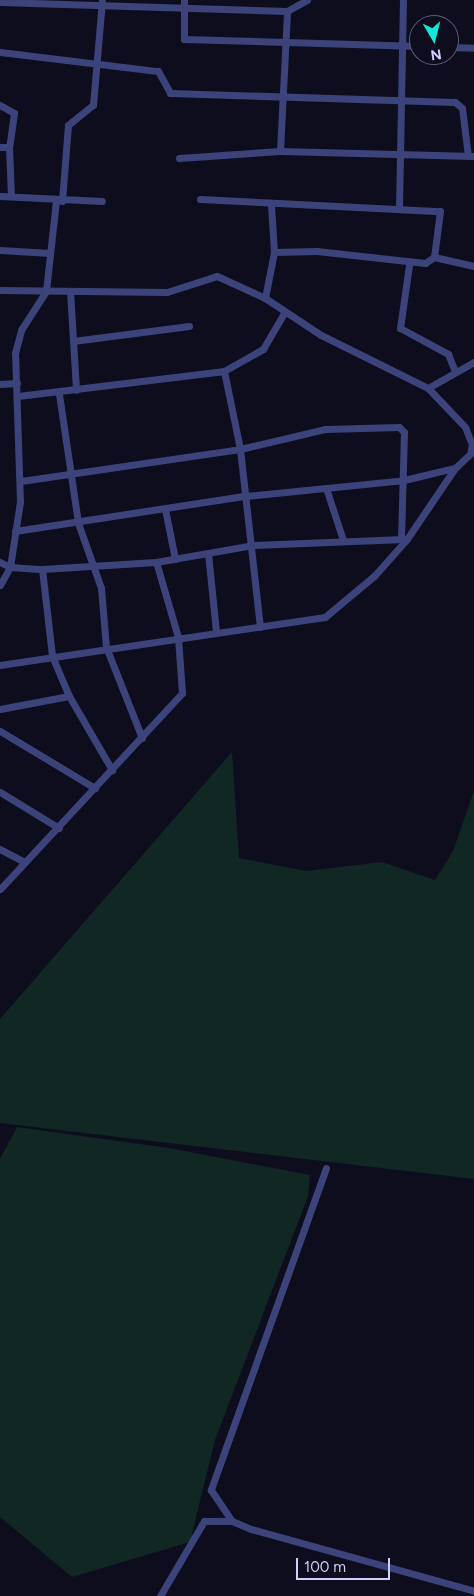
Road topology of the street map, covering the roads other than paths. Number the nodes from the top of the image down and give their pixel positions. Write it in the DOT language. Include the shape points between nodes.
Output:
graph roads {
  1 [pos="184,0"];
  2 [pos="306,0"];
  3 [pos="403,0"];
  4 [pos="0,2"];
  5 [pos="102,3"];
  6 [pos="182,10"];
  7 [pos="287,10"];
  8 [pos="284,42"];
  9 [pos="404,45"];
  10 [pos="409,45"];
  11 [pos="459,47"];
  12 [pos="474,48"];
  13 [pos="0,52"];
  14 [pos="96,63"];
  15 [pos="280,95"];
  16 [pos="403,100"];
  17 [pos="0,105"];
  18 [pos="0,146"];
  19 [pos="9,148"];
  20 [pos="280,151"];
  21 [pos="403,156"];
  22 [pos="471,156"];
  23 [pos="179,158"];
  24 [pos="0,196"];
  25 [pos="11,196"];
  26 [pos="200,199"];
  27 [pos="59,201"];
  28 [pos="102,201"];
  29 [pos="271,205"];
  30 [pos="398,208"];
  31 [pos="0,250"];
  32 [pos="274,252"];
  33 [pos="50,253"];
  34 [pos="434,257"];
  35 [pos="409,265"];
  36 [pos="474,266"];
  37 [pos="0,290"];
  38 [pos="46,291"];
  39 [pos="70,291"];
  40 [pos="265,298"];
  41 [pos="284,313"];
  42 [pos="189,326"];
  43 [pos="73,341"];
  44 [pos="474,362"];
  45 [pos="455,370"];
  46 [pos="224,371"];
  47 [pos="17,383"];
  48 [pos="0,384"];
  49 [pos="428,388"];
  50 [pos="76,390"];
  51 [pos="59,394"];
  52 [pos="18,396"];
  53 [pos="240,449"];
  54 [pos="455,468"];
  55 [pos="68,474"];
  56 [pos="404,480"];
  57 [pos="21,481"];
  58 [pos="326,488"];
  59 [pos="246,496"];
  60 [pos="165,509"];
  61 [pos="78,523"];
  62 [pos="15,531"];
  63 [pos="404,539"];
  64 [pos="343,540"];
  65 [pos="253,546"];
  66 [pos="208,553"];
  67 [pos="175,559"];
  68 [pos="0,562"];
  69 [pos="156,562"];
  70 [pos="95,566"];
  71 [pos="10,567"];
  72 [pos="42,569"];
  73 [pos="0,585"];
  74 [pos="260,627"];
  75 [pos="216,632"];
  76 [pos="178,637"];
  77 [pos="106,646"];
  78 [pos="52,656"];
  79 [pos="0,665"];
  80 [pos="69,696"];
  81 [pos="0,709"];
  82 [pos="0,731"];
  83 [pos="142,738"];
  84 [pos="112,770"];
  85 [pos="95,788"];
  86 [pos="0,792"];
  87 [pos="59,828"];
  88 [pos="0,849"];
  89 [pos="24,862"];
  90 [pos="0,889"];
  91 [pos="326,1168"];
  92 [pos="232,1521"];
  93 [pos="474,1591"];
  94 [pos="160,1596"];
  1 -- 6 [label="street"];
  2 -- 7 [label="street"];
  3 -- 9 [label="street"];
  4 -- 5 [label="street"];
  5 -- 6 [label="street"];
  5 -- 14 [label="street"];
  6 -- 7 [label="street"];
  6 -- 8 [label="street" via="184,38"];
  7 -- 8 [label="street"];
  8 -- 9 [label="street"];
  8 -- 15 [label="street"];
  9 -- 10 [label="street"];
  9 -- 16 [label="street"];
  11 -- 12 [label="street"];
  13 -- 14 [label="street"];
  14 -- 15 [label="street" via="161,72 170,93"];
  14 -- 27 [label="street" via="93,105 68,125"];
  15 -- 16 [label="street"];
  15 -- 20 [label="street"];
  16 -- 21 [label="street"];
  16 -- 22 [label="street" via="461,105"];
  17 -- 19 [label="street" via="14,114"];
  18 -- 19 [label="street"];
  19 -- 25 [label="street"];
  20 -- 21 [label="street"];
  20 -- 23 [label="street"];
  21 -- 22 [label="street"];
  21 -- 30 [label="street"];
  24 -- 25 [label="street"];
  25 -- 27 [label="street"];
  26 -- 29 [label="street"];
  27 -- 28 [label="street"];
  27 -- 33 [label="street"];
  29 -- 30 [label="street"];
  29 -- 32 [label="street"];
  30 -- 34 [label="street" via="440,211"];
  31 -- 33 [label="street"];
  32 -- 35 [label="street" via="317,251"];
  32 -- 40 [label="street"];
  33 -- 38 [label="street"];
  34 -- 35 [label="street"];
  34 -- 36 [label="street"];
  35 -- 45 [label="street" via="400,328 448,354"];
  37 -- 38 [label="street"];
  38 -- 39 [label="street"];
  38 -- 47 [label="street" via="17,342"];
  39 -- 40 [label="street" via="167,292 210,276"];
  39 -- 43 [label="street"];
  40 -- 41 [label="street"];
  41 -- 46 [label="street" via="269,344"];
  41 -- 49 [label="street"];
  42 -- 43 [label="street"];
  43 -- 50 [label="street"];
  44 -- 45 [label="street"];
  45 -- 49 [label="street"];
  46 -- 50 [label="street"];
  46 -- 53 [label="street"];
  47 -- 48 [label="street"];
  47 -- 52 [label="street"];
  49 -- 54 [label="street" via="469,434 472,450"];
  50 -- 51 [label="street"];
  51 -- 52 [label="street"];
  51 -- 55 [label="street"];
  52 -- 57 [label="street" via="15,437"];
  53 -- 55 [label="street"];
  53 -- 56 [label="street" via="325,428 399,427 404,432"];
  53 -- 59 [label="street"];
  54 -- 56 [label="street"];
  54 -- 63 [label="street"];
  55 -- 57 [label="street"];
  55 -- 61 [label="street"];
  56 -- 58 [label="street"];
  56 -- 63 [label="street"];
  57 -- 62 [label="street"];
  58 -- 59 [label="street"];
  58 -- 64 [label="street"];
  59 -- 60 [label="street"];
  59 -- 65 [label="street"];
  60 -- 61 [label="street"];
  60 -- 67 [label="street"];
  61 -- 62 [label="street"];
  61 -- 70 [label="street"];
  62 -- 71 [label="street"];
  63 -- 64 [label="street"];
  63 -- 74 [label="street" via="374,576 325,617"];
  64 -- 65 [label="street"];
  65 -- 66 [label="street"];
  65 -- 74 [label="street"];
  66 -- 67 [label="street"];
  66 -- 75 [label="street"];
  67 -- 69 [label="street"];
  68 -- 71 [label="street"];
  69 -- 70 [label="street"];
  69 -- 76 [label="street"];
  70 -- 72 [label="street"];
  70 -- 77 [label="street"];
  71 -- 72 [label="street"];
  71 -- 73 [label="street"];
  72 -- 78 [label="street"];
  74 -- 75 [label="street"];
  75 -- 76 [label="street"];
  76 -- 77 [label="street"];
  76 -- 83 [label="street" via="182,693"];
  77 -- 78 [label="street"];
  77 -- 83 [label="street"];
  78 -- 79 [label="street"];
  78 -- 80 [label="street"];
  80 -- 81 [label="street"];
  80 -- 84 [label="street"];
  82 -- 85 [label="street"];
  83 -- 84 [label="street"];
  84 -- 85 [label="street"];
  85 -- 87 [label="street"];
  86 -- 87 [label="street"];
  87 -- 89 [label="street"];
  88 -- 89 [label="street"];
  89 -- 90 [label="street"];
  91 -- 92 [label="street" via="210,1483 214,1497"];
  92 -- 93 [label="street" via="272,1537"];
  92 -- 94 [label="street" via="210,1520 201,1525"];
}
